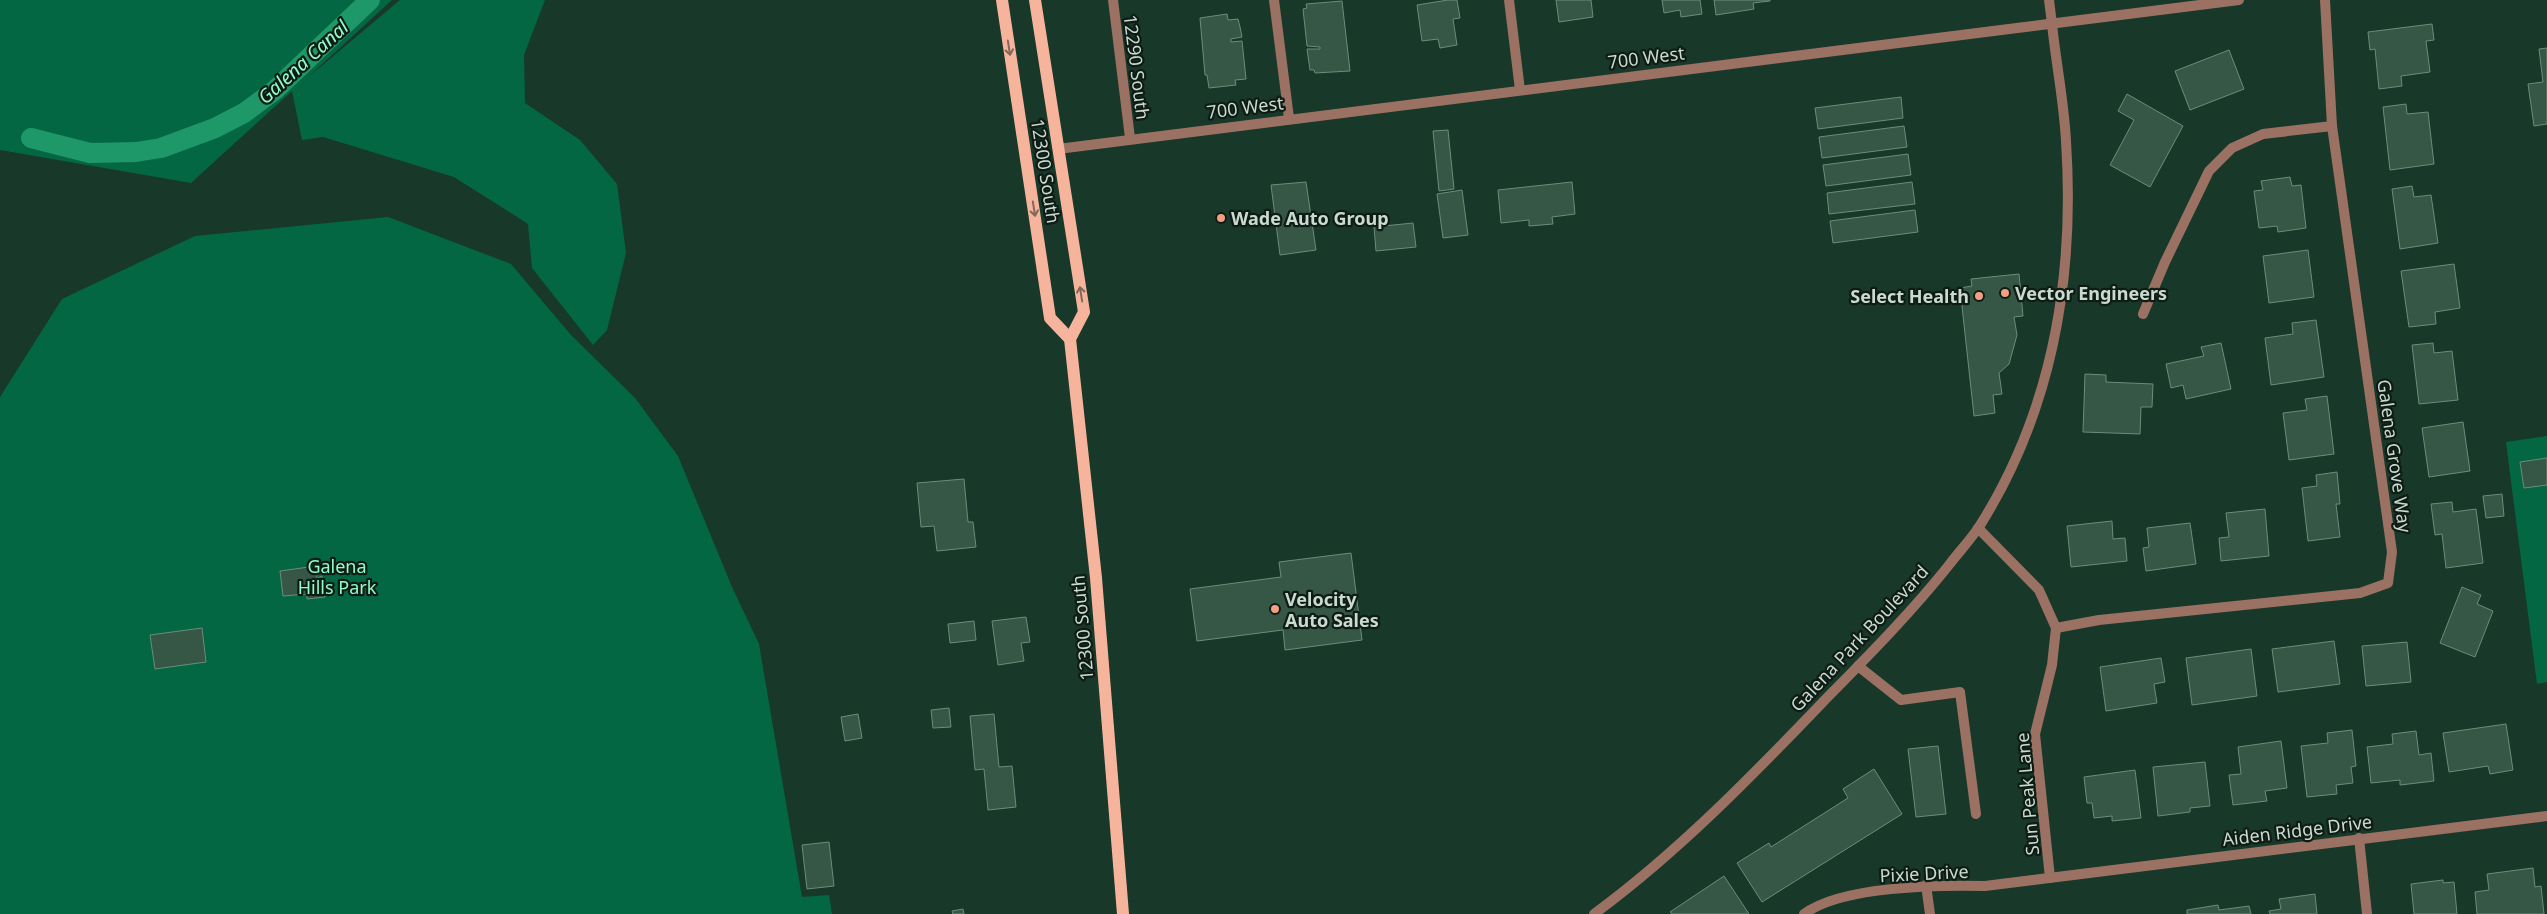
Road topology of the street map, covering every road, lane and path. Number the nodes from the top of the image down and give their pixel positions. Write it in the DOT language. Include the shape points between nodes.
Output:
graph roads {
  1 [pos="1002,0"];
  2 [pos="1035,0"];
  3 [pos="1112,0"];
  4 [pos="1274,0"];
  5 [pos="1509,0"];
  6 [pos="2050,0"];
  7 [pos="2239,0"];
  8 [pos="2325,0"];
  9 [pos="2052,24"];
  10 [pos="1520,90"];
  11 [pos="1289,118"];
  12 [pos="2332,126"];
  13 [pos="1130,138"];
  14 [pos="1058,148"];
  15 [pos="2143,314"];
  16 [pos="1070,339"];
  17 [pos="1978,528"];
  18 [pos="2056,628"];
  19 [pos="1858,666"];
  20 [pos="1976,814"];
  21 [pos="2547,816"];
  22 [pos="2359,838"];
  23 [pos="2050,878"];
  24 [pos="1926,885"];
  25 [pos="1123,914"];
  26 [pos="1594,914"];
  27 [pos="1804,914"];
  28 [pos="1930,914"];
  29 [pos="2368,914"];
  1 -- 16 [label="main road, 12300 South, one-way" via="1050,318"];
  2 -- 14 [label="main road, 12300 South"];
  3 -- 13 [label="street, 12290 South"];
  4 -- 11 [label="street"];
  5 -- 10 [label="street"];
  6 -- 9 [label="street, Galena Park Boulevard"];
  7 -- 9 [label="street, 700 West"];
  8 -- 12 [label="street, Galena Grove Way"];
  9 -- 10 [label="street, 700 West"];
  9 -- 17 [label="street, Galena Park Boulevard" via="2066,138 2068,254 2049,370 2007,476"];
  10 -- 11 [label="street, 700 West"];
  11 -- 13 [label="street, 700 West"];
  12 -- 15 [label="street" via="2264,134 2232,148 2209,171"];
  12 -- 18 [label="street, Galena Grove Way" via="2392,552 2388,582 2360,593 2099,620"];
  13 -- 14 [label="street, 700 West"];
  16 -- 14 [label="main road, 12300 South, one-way" via="1084,312"];
  16 -- 25 [label="main road, 12300 South" via="1096,578"];
  17 -- 18 [label="street" via="2039,590"];
  17 -- 19 [label="street, Galena Park Boulevard" via="1918,603"];
  18 -- 23 [label="street, Sun Peak Lane" via="2052,664 2035,734"];
  19 -- 20 [label="street" via="1901,700 1960,692"];
  19 -- 26 [label="street, Galena Park Boulevard" via="1756,771 1626,890"];
  21 -- 22 [label="street, Aiden Ridge Drive"];
  22 -- 23 [label="street, Aiden Ridge Drive"];
  22 -- 29 [label="street"];
  23 -- 24 [label="street, Pixie Drive" via="1985,886"];
  24 -- 27 [label="street, Pixie Drive" via="1865,893 1810,909"];
  24 -- 28 [label="street"];
}
